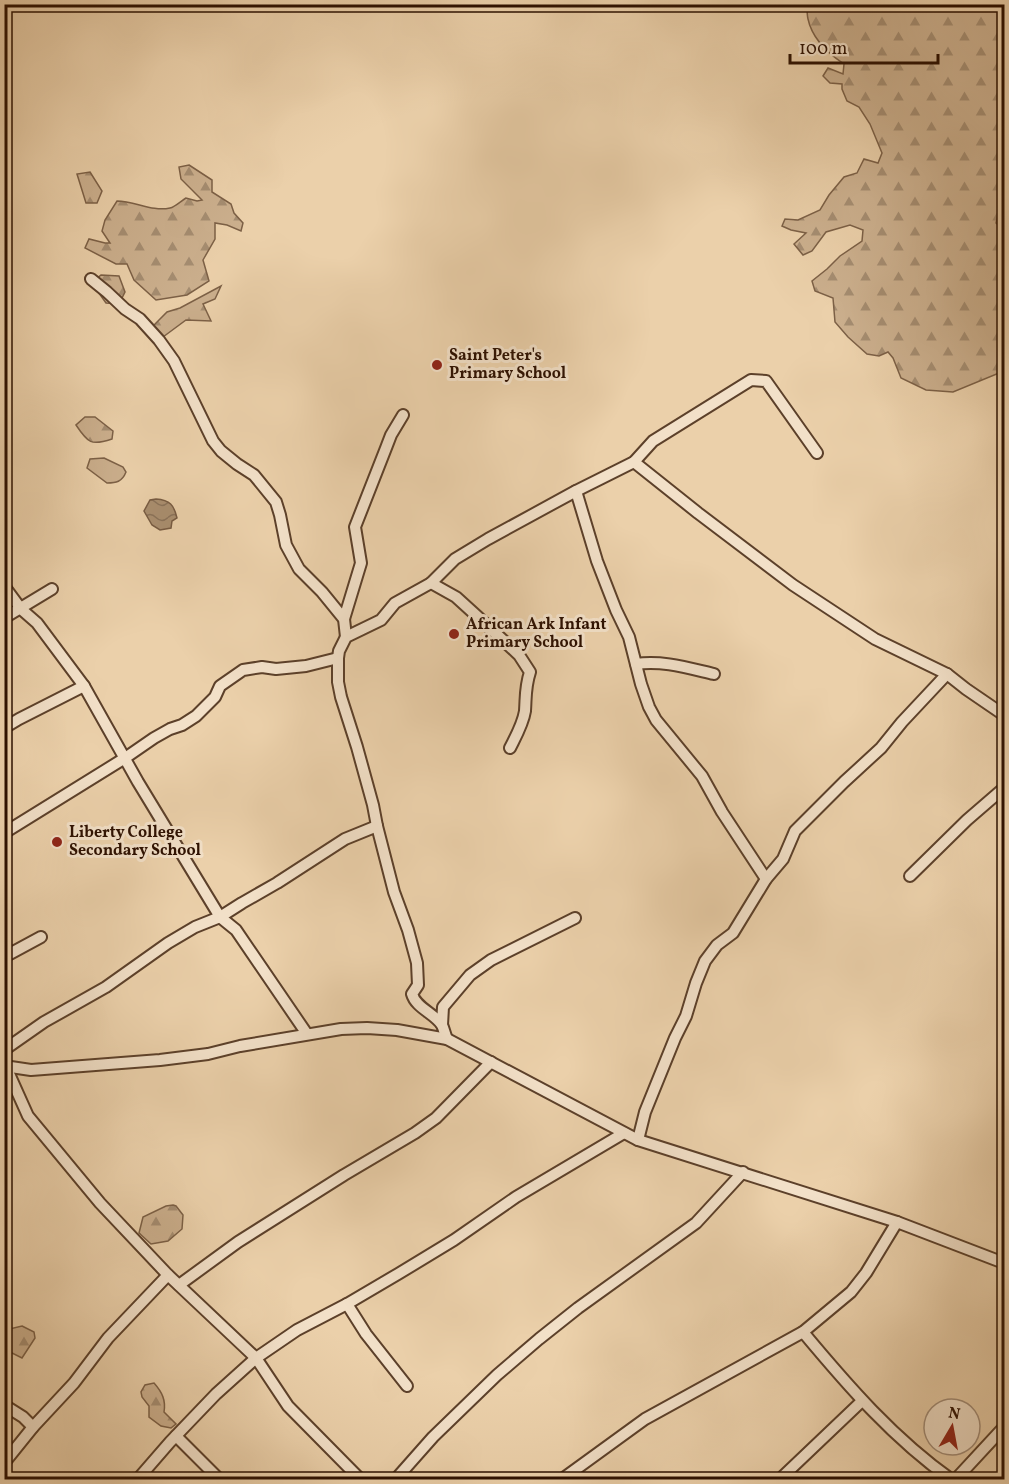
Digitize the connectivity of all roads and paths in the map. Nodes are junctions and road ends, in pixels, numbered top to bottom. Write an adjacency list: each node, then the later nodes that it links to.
1 (91, 279): 11 (street)
2 (403, 415): 11 (street)
3 (817, 453): 4 (street)
4 (634, 462): 5 (street); 16 (street)
5 (576, 491): 6 (street); 14 (street)
6 (431, 583): 12 (street); 20 (street)
7 (4, 586): 9 (street)
8 (52, 589): 9 (street)
9 (21, 609): 10 (street); 17 (street)
10 (4, 618)
11 (344, 619): 12 (street)
12 (346, 637): 13 (street)
13 (339, 658): 21 (street); 23 (street)
14 (636, 664): 15 (street); 26 (street)
15 (714, 674)
16 (947, 674): 18 (street); 26 (street)
17 (84, 686): 19 (street); 21 (street)
18 (1005, 715)
19 (4, 728)
20 (510, 748)
21 (125, 759): 24 (street); 27 (street)
22 (1005, 788): 25 (street)
23 (376, 826): 27 (street); 31 (street)
24 (4, 833)
25 (910, 876)
26 (766, 879): 38 (street)
27 (220, 917): 32 (street); 34 (street)
28 (575, 918): 31 (street)
29 (41, 937): 30 (street)
30 (4, 957)
31 (442, 1025): 33 (street)
32 (307, 1034): 33 (street); 36 (street)
33 (447, 1039): 35 (street)
34 (4, 1050)
35 (491, 1062): 37 (street); 43 (street)
36 (5, 1067): 42 (street)
37 (624, 1133): 38 (street); 44 (street)
38 (638, 1140): 39 (street)
39 (743, 1173): 40 (street); 57 (street)
40 (897, 1222): 41 (street); 45 (street)
41 (1005, 1263)
42 (168, 1275): 43 (street); 50 (street)
43 (179, 1285): 46 (street)
44 (346, 1304): 46 (street); 47 (street)
45 (803, 1332): 48 (street); 58 (street)
46 (256, 1358): 52 (street); 56 (street)
47 (407, 1386)
48 (862, 1401): 59 (street); 60 (street)
49 (4, 1405): 50 (street)
50 (33, 1427): 53 (street)
51 (1005, 1427): 60 (street)
52 (176, 1436): 54 (street); 55 (street)
53 (4, 1463)
54 (136, 1479)
55 (220, 1479)
56 (361, 1479)
57 (395, 1479)
58 (561, 1479)
59 (779, 1479)
60 (954, 1479)

